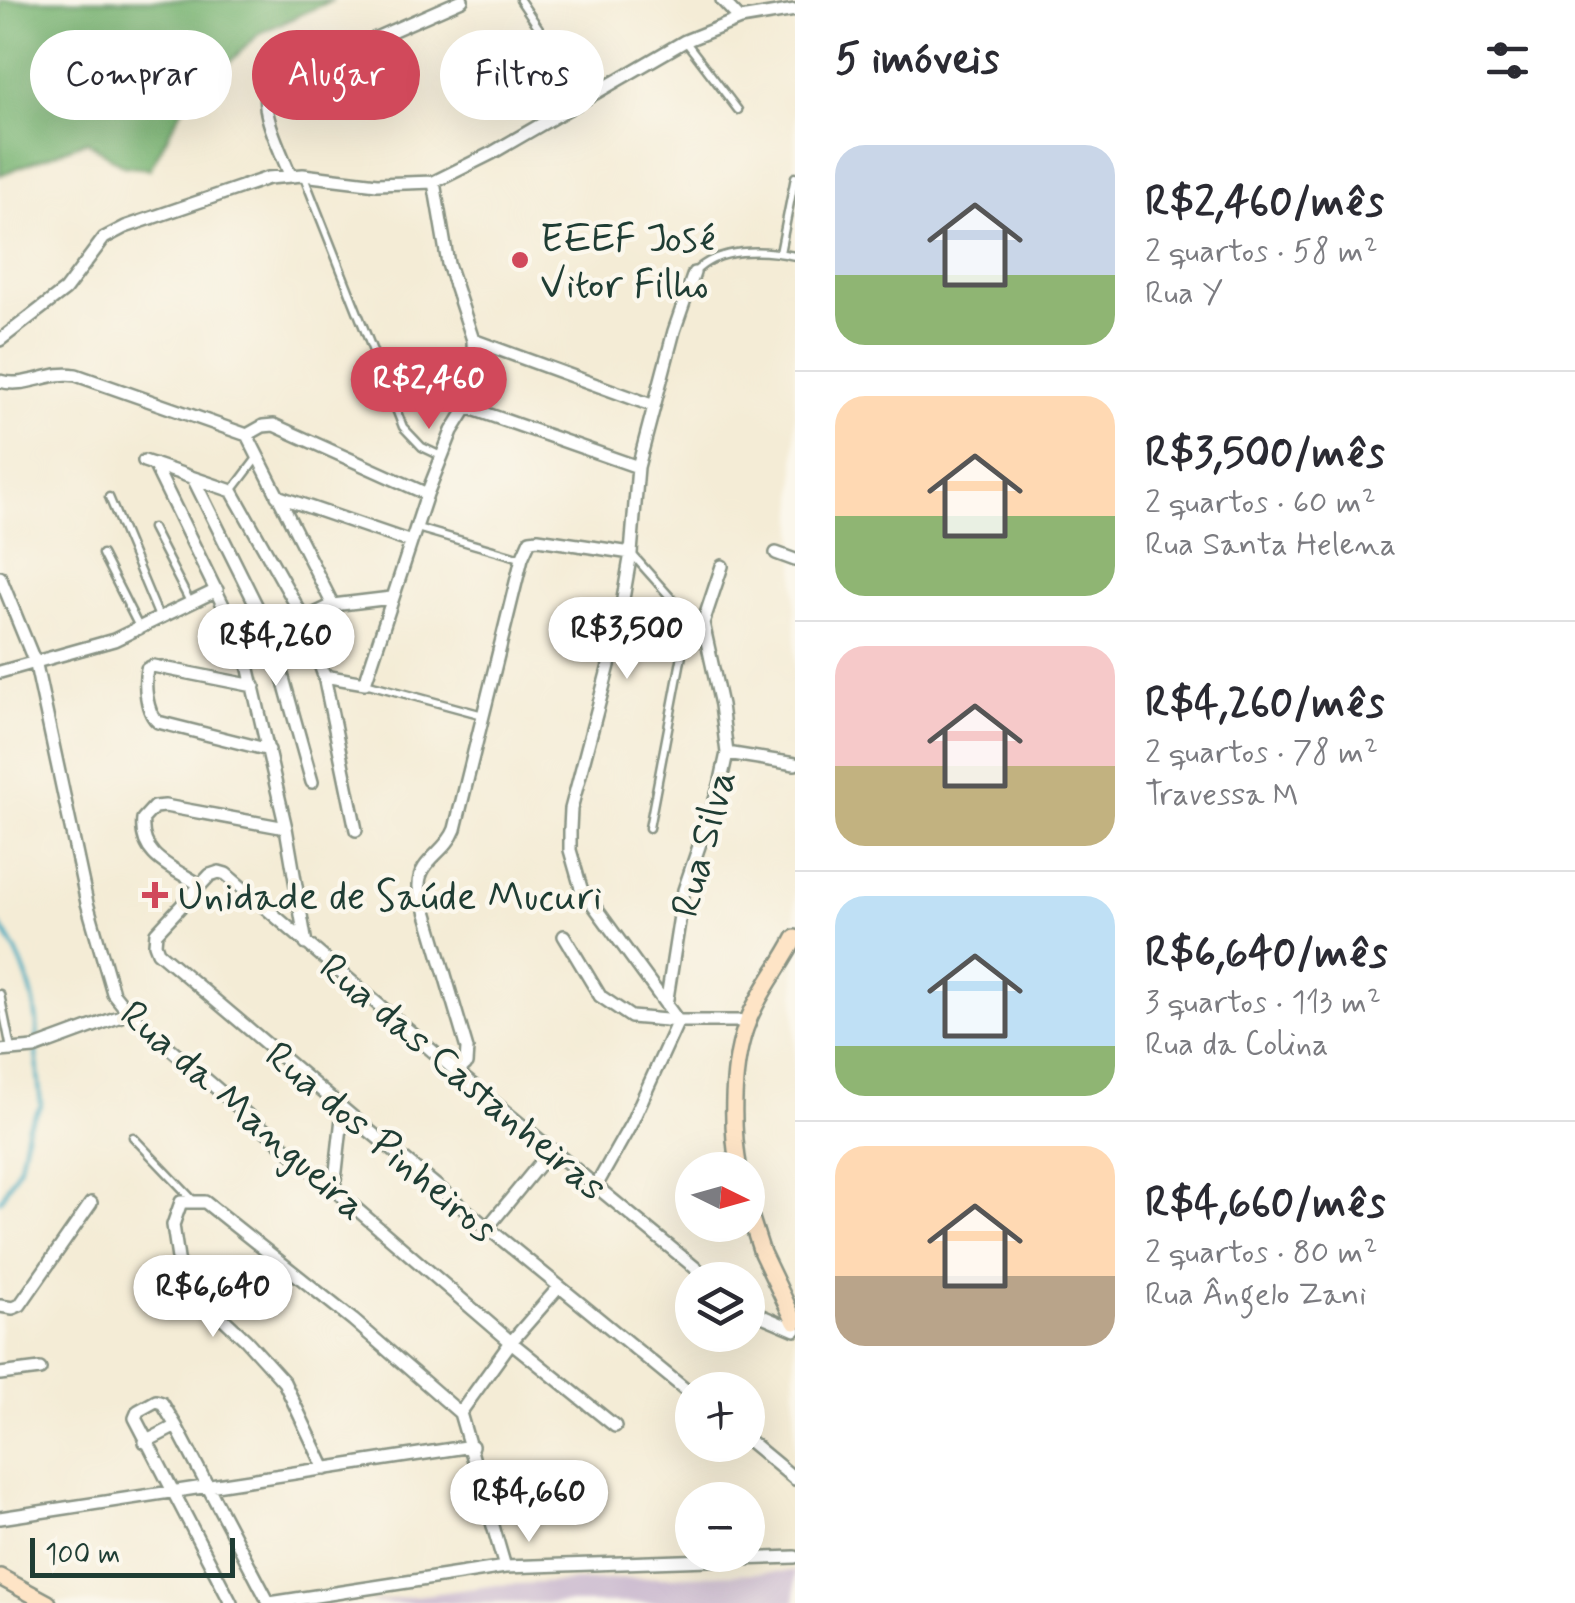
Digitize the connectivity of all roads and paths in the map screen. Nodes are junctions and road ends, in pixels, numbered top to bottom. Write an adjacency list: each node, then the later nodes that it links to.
1 (462, 0): 11 (street)
2 (520, 0): 6 (lane)
3 (722, 0): 5 (street)
4 (795, 10): 5 (street)
5 (740, 19): 7 (street)
6 (540, 30)
7 (685, 41): 8 (street); 9 (lane)
8 (604, 88)
9 (738, 110)
10 (548, 120): 13 (street)
11 (297, 175): 13 (street); 17 (street); 23 (lane)
12 (795, 177): 14 (lane)
13 (434, 182): 18 (street)
14 (780, 253): 15 (lane); 16 (lane)
15 (795, 256)
16 (694, 274): 20 (street)
17 (0, 340)
18 (473, 340): 20 (street); 21 (street)
19 (0, 381): 22 (street)
20 (654, 406): 25 (street)
21 (468, 407): 23 (street); 25 (street)
22 (247, 435): 24 (street); 28 (street)
23 (442, 456): 28 (street)
24 (258, 457): 27 (lane); 29 (street)
25 (638, 467): 35 (street)
26 (193, 478): 27 (street); 41 (street); 50 (street)
27 (232, 491): 47 (street)
28 (427, 494): 32 (street)
29 (277, 496): 33 (street); 44 (street)
30 (110, 497): 45 (lane)
31 (152, 528): 43 (lane)
32 (416, 528): 33 (street); 37 (lane)
33 (411, 542): 42 (street)
34 (776, 552): 38 (street)
35 (631, 553): 37 (street); 46 (lane); 71 (street)
36 (102, 554): 49 (lane)
37 (522, 558): 57 (street)
38 (795, 560)
39 (722, 566): 48 (street, Rua Silva)
40 (0, 577): 52 (street, Rua da Mangueira)
41 (216, 590): 43 (street); 51 (street)
42 (391, 598): 44 (street); 55 (street)
43 (190, 603): 45 (street)
44 (334, 604): 47 (street)
45 (160, 618): 49 (street)
46 (690, 618): 48 (lane); 63 (lane)
47 (304, 619): 50 (street); 54 (street)
48 (704, 623): 59 (street, Rua Silva)
49 (139, 627): 52 (street)
50 (271, 635): 51 (street); 61 (street)
51 (244, 648): 56 (street)
52 (36, 664): 53 (street); 72 (street, Rua da Mangueira)
53 (0, 672)
54 (324, 676): 55 (street); 64 (street)
55 (365, 683): 57 (lane)
56 (254, 686): 58 (street); 58 (street)
57 (484, 716): 76 (street)
58 (269, 750): 62 (street)
59 (727, 752): 60 (street); 71 (street, Rua Silva)
60 (795, 764)
61 (312, 782)
62 (286, 828): 66 (street); 69 (street)
63 (648, 828)
64 (356, 830)
65 (219, 872): 66 (street, Rua dos Pinheiros); 69 (street, Rua das Castanheiras)
66 (200, 886): 77 (street, Rua dos Pinheiros)
67 (564, 936): 73 (street)
68 (795, 938): 74 (street)
69 (306, 944): 76 (street, Rua das Castanheiras)
70 (0, 994): 75 (lane)
71 (666, 1005): 73 (street)
72 (129, 1013): 75 (street); 82 (street, Rua da Mangueira)
73 (678, 1021): 74 (street); 81 (street)
74 (748, 1021): 80 (street)
75 (6, 1051)
76 (457, 1072): 79 (street, Rua das Castanheiras)
77 (343, 1109): 82 (street); 85 (street, Rua dos Pinheiros)
78 (132, 1137): 83 (lane)
79 (551, 1150): 81 (street, Rua das Castanheiras); 85 (street)
80 (736, 1152)
81 (596, 1186): 87 (street, Rua das Castanheiras)
82 (334, 1188): 92 (street, Rua da Mangueira)
83 (195, 1202): 96 (street); 102 (street)
84 (91, 1203): 89 (street)
85 (487, 1228): 88 (street, Rua dos Pinheiros)
86 (760, 1242): 91 (street)
87 (688, 1262)
88 (559, 1286): 92 (street); 95 (street, Rua dos Pinheiros)
89 (0, 1306)
90 (765, 1316): 91 (street)
91 (795, 1326)
92 (511, 1342): 96 (street); 98 (street, Rua da Mangueira)
93 (40, 1369): 94 (street)
94 (0, 1374)
95 (675, 1381)
96 (460, 1413): 100 (street)
97 (176, 1426): 99 (street); 99 (street); 104 (street)
98 (614, 1426)
99 (146, 1442): 105 (street)
100 (472, 1446): 102 (street); 108 (street)
101 (765, 1454): 103 (street)
102 (325, 1469): 104 (street)
103 (795, 1479)
104 (208, 1488): 105 (street); 112 (street)
105 (174, 1493): 106 (street); 111 (street)
106 (0, 1518)
107 (795, 1557): 108 (street)
108 (505, 1567): 112 (street)
109 (0, 1577): 110 (street)
110 (48, 1603)
111 (231, 1603)
112 (270, 1603)

